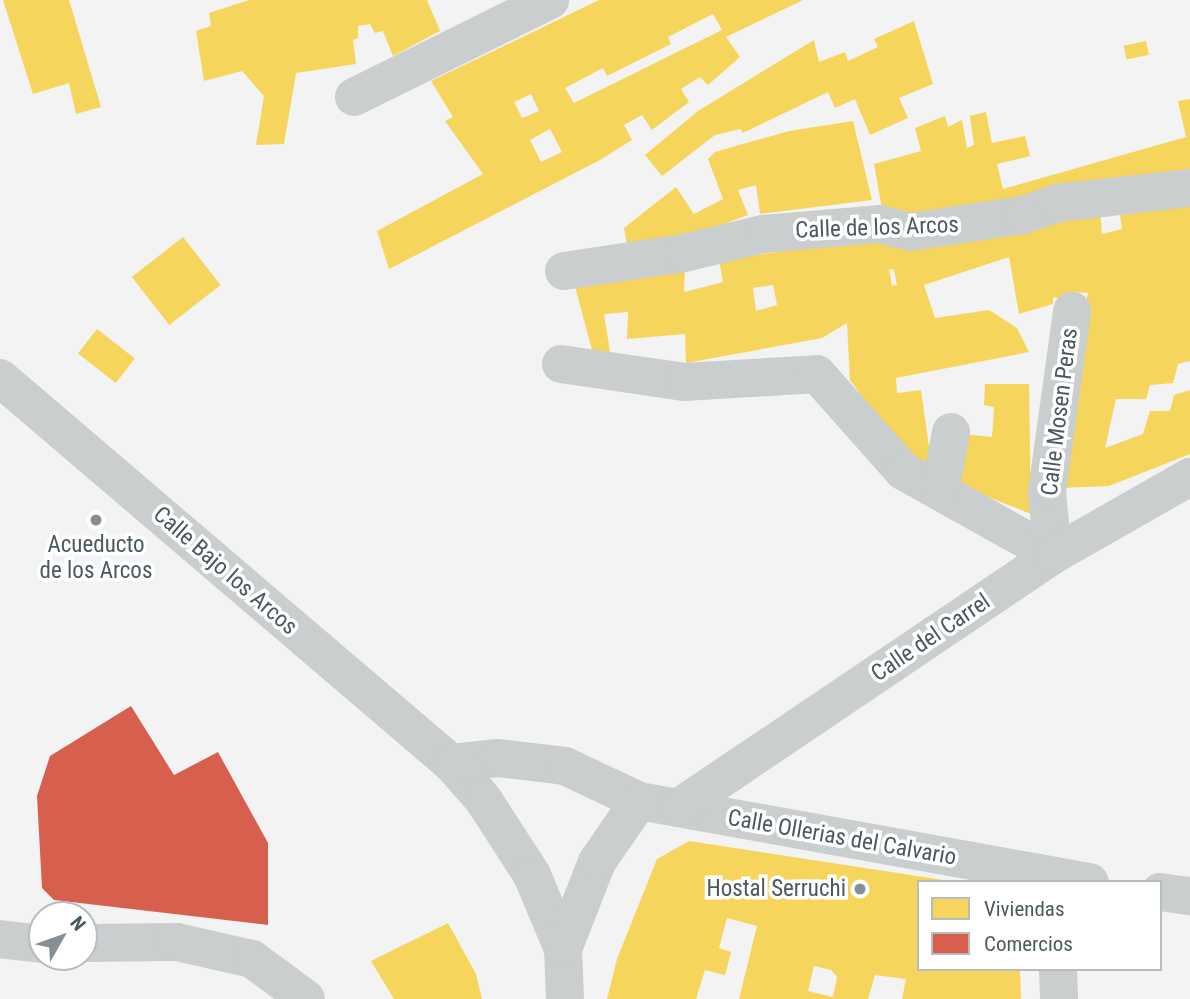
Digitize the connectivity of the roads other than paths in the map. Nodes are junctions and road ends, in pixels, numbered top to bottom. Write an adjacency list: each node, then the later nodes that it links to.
1 (550, 0): 2 (street)
2 (354, 97)
3 (1190, 188): 4 (street, Calle de los Arcos)
4 (564, 271)
5 (1072, 311): 11 (street, Calle Mosen Peras)
6 (576, 367): 10 (street)
7 (0, 378): 12 (street, Calle Bajo los Arcos)
8 (951, 432): 10 (street)
9 (1190, 477): 11 (street, Calle del Carrel)
10 (940, 491): 11 (street)
11 (1053, 555): 14 (street, Calle del Carrel)
12 (450, 763): 13 (street, Calle Ollerias del Calvario); 21 (street, Calle Bajo los Arcos)
13 (639, 800): 14 (street, Calle Ollerias del Calvario); 21 (street)
14 (678, 808): 15 (street, Calle Ollerias del Calvario)
15 (1066, 880)
16 (1162, 891): 17 (street)
17 (1190, 896)
18 (0, 939): 19 (street)
19 (28, 942)
20 (98, 943): 23 (street)
21 (563, 949): 24 (street)
22 (1058, 971): 25 (street)
23 (306, 999)
24 (565, 999)
25 (1059, 999)

